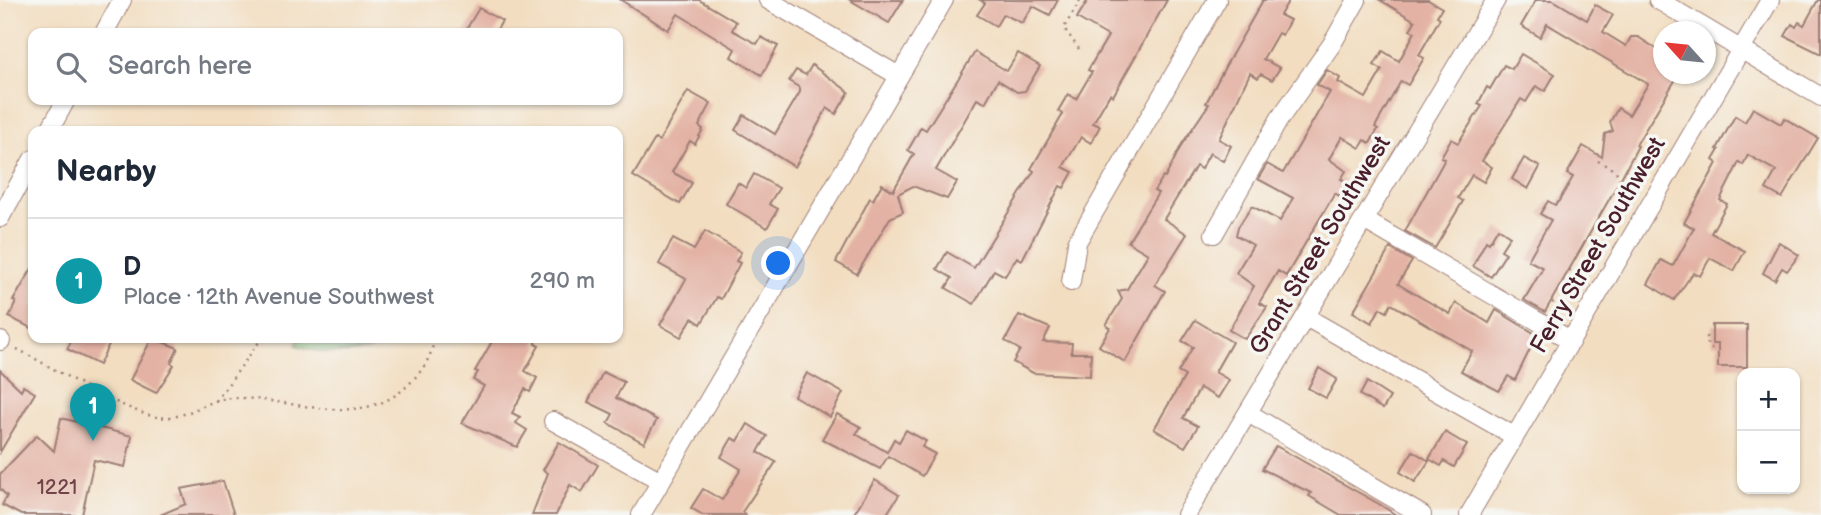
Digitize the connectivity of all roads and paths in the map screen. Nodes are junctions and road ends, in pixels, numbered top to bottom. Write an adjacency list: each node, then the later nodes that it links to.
1 (122, 0): 10 (street)
2 (768, 0): 13 (street)
3 (944, 0): 13 (street)
4 (1080, 0): 11 (path)
5 (1217, 0): 27 (street)
6 (1357, 0): 23 (street)
7 (1496, 0): 21 (street, Grant Street Southwest)
8 (1658, 0): 12 (street)
9 (1770, 0): 12 (street, Ferry Street Southwest)
10 (107, 28)
11 (1079, 49)
12 (1740, 50): 14 (street); 32 (street, Ferry Street Southwest)
13 (899, 76): 41 (street)
14 (1821, 97)
15 (63, 105): 16 (street)
16 (52, 126)
17 (1598, 161): 19 (path)
18 (28, 168): 20 (street)
19 (1619, 192)
20 (0, 218)
21 (1364, 220): 30 (street, Grant Street Southwest); 32 (street)
22 (1595, 227): 24 (path)
23 (1214, 234)
24 (1614, 237)
25 (1583, 261): 26 (path)
26 (1569, 270)
27 (1071, 282)
28 (1552, 302): 29 (path)
29 (1569, 312)
30 (1306, 317): 38 (street, Grant Street Southwest); 40 (street)
31 (1706, 335): 36 (path)
32 (1570, 340): 40 (street, Ferry Street Southwest)
33 (1, 341): 37 (path)
34 (258, 343): 37 (path)
35 (433, 343): 37 (path)
36 (1716, 352)
37 (216, 401)
38 (1248, 413): 43 (street, Grant Street Southwest); 44 (street)
39 (553, 421): 41 (street)
40 (1514, 436): 45 (street, Ferry Street Southwest)
41 (662, 481): 42 (street)
42 (641, 515)
43 (1186, 515)
44 (1422, 515)
45 (1469, 515)

